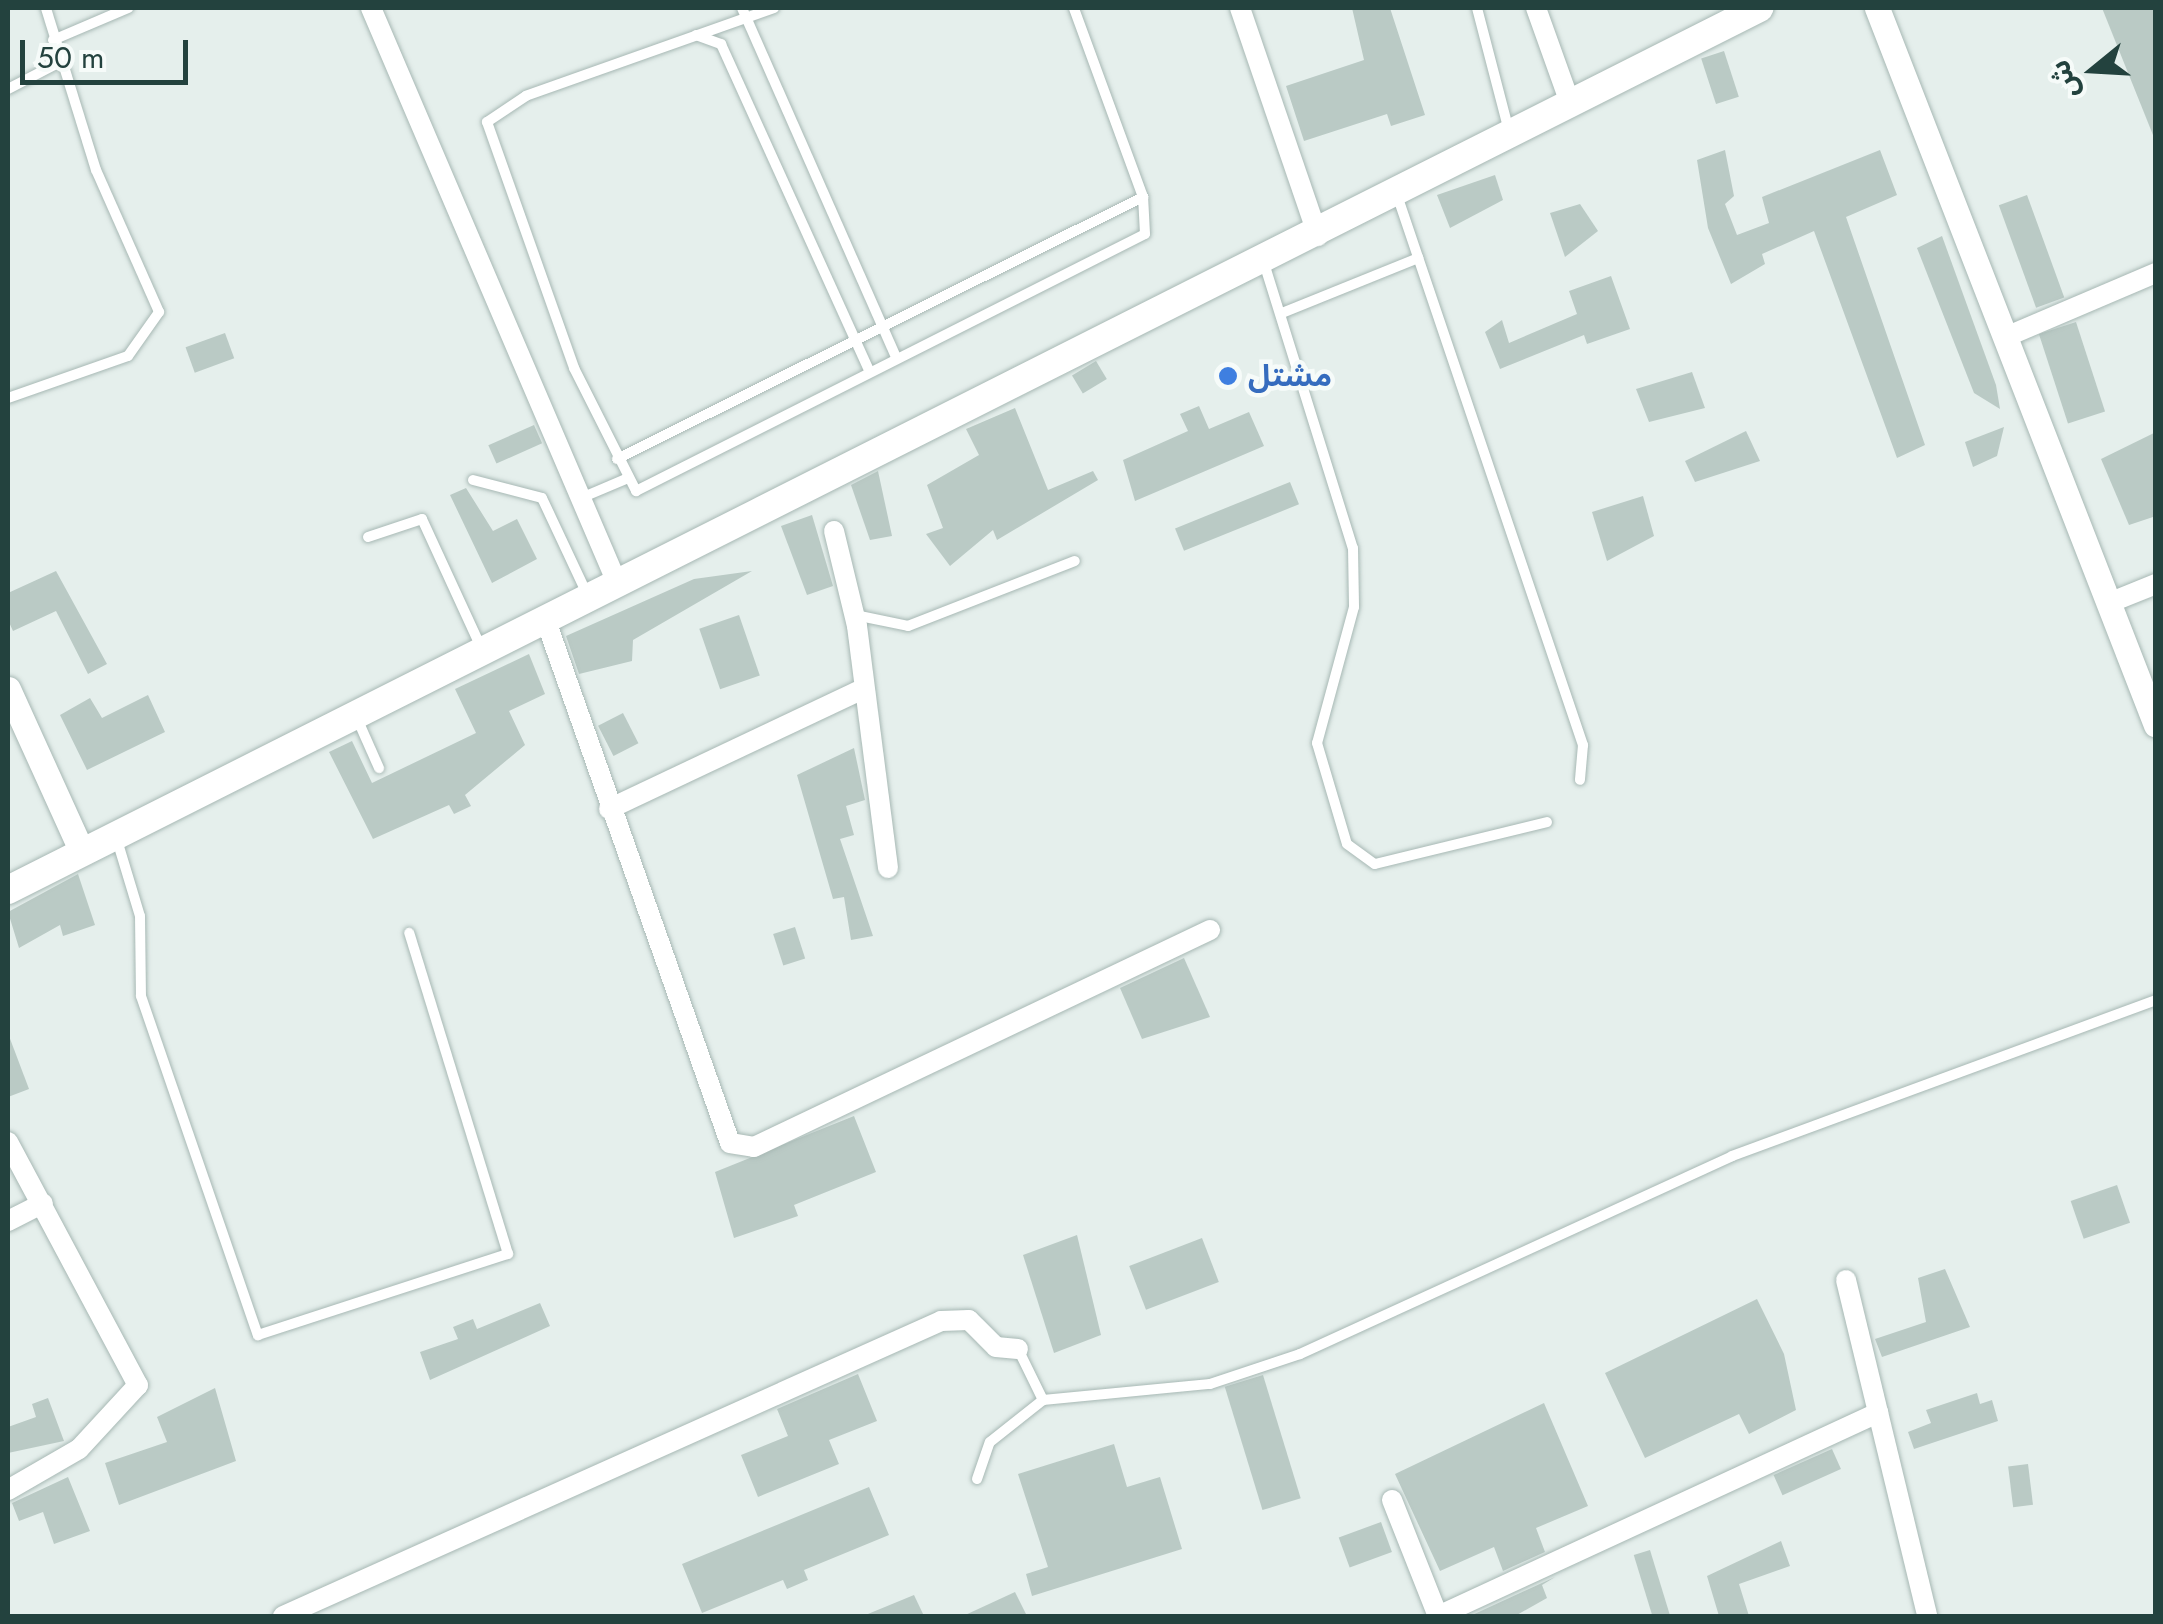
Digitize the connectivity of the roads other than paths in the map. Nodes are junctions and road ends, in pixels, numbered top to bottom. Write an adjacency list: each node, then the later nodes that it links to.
1 (46, 8): 13 (lane)
2 (128, 8): 13 (lane)
3 (371, 8): 34 (street)
4 (774, 8): 11 (lane)
5 (1074, 8): 19 (lane)
6 (1240, 8): 20 (street)
7 (1477, 8): 17 (lane)
8 (1536, 8): 16 (street)
9 (1759, 8): 16 (main road)
10 (1878, 8): 26 (street)
11 (744, 12): 12 (lane); 25 (lane)
12 (695, 34): 27 (lane); 31 (lane)
13 (54, 40): 14 (lane)
14 (60, 62): 15 (lane); 30 (lane)
15 (8, 89)
16 (1571, 106): 17 (main road)
17 (1511, 137): 18 (main road)
18 (1397, 195): 20 (main road); 21 (lane)
19 (1142, 197): 25 (lane); 28 (lane)
20 (1318, 236): 22 (main road)
21 (1418, 258): 24 (lane); 50 (lane)
22 (1264, 263): 24 (lane); 39 (main road)
23 (2156, 273): 26 (street)
24 (1282, 313): 52 (lane)
25 (882, 326): 27 (lane); 28 (lane)
26 (2008, 336): 41 (street)
27 (855, 340): 29 (lane); 31 (lane)
28 (895, 355): 29 (lane)
29 (868, 368): 32 (lane)
30 (8, 398)
31 (617, 459): 32 (lane)
32 (626, 479): 34 (lane)
33 (473, 480): 40 (lane)
34 (580, 499): 39 (street)
35 (834, 531): 42 (street)
36 (368, 537): 44 (lane)
37 (1075, 561): 42 (lane)
38 (2156, 584): 41 (street)
39 (618, 585): 40 (main road)
40 (590, 599): 43 (main road)
41 (2109, 602): 48 (street)
42 (854, 614): 46 (street)
43 (546, 621): 44 (main road); 51 (street)
44 (484, 652): 47 (main road)
45 (8, 689): 54 (street)
46 (864, 689): 51 (street); 55 (street)
47 (356, 715): 49 (lane); 53 (main road)
48 (2156, 725)
49 (379, 768)
50 (1580, 780)
51 (609, 810): 57 (street)
52 (1547, 822)
53 (116, 834): 54 (main road); 58 (lane)
54 (82, 852): 56 (main road)
55 (888, 868)
56 (8, 890)
57 (1210, 930)
58 (409, 933)
59 (2156, 1000): 65 (lane)
60 (8, 1142): 61 (street)
61 (43, 1203): 62 (street); 68 (street)
62 (8, 1221)
63 (1846, 1280): 66 (street)
64 (1018, 1348): 65 (lane); 71 (street)
65 (1043, 1400): 67 (lane)
66 (1878, 1414): 70 (street); 72 (street)
67 (977, 1479)
68 (8, 1490)
69 (1392, 1500): 72 (street)
70 (1922, 1615)
71 (282, 1616)
72 (1438, 1616)

